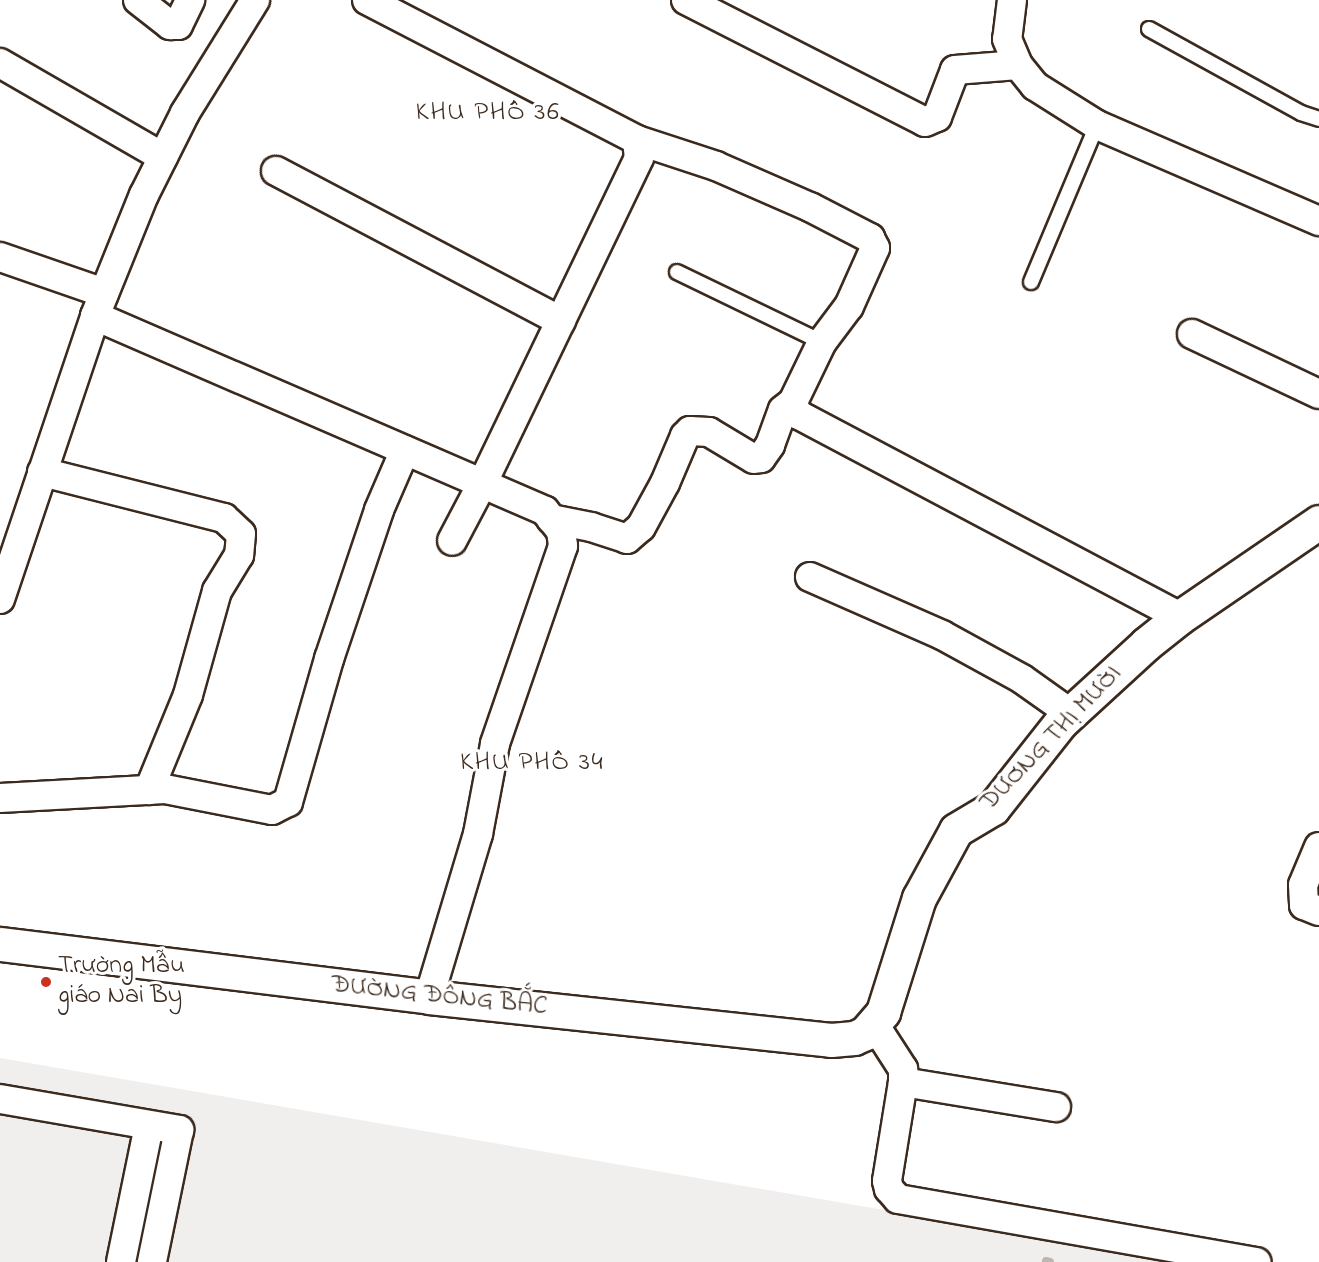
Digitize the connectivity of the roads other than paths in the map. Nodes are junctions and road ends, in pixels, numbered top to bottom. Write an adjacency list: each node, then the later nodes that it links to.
1 (138, 0): 2 (street)
2 (190, 0)
3 (255, 0): 13 (street)
4 (368, 0): 12 (street)
5 (686, 0): 9 (street)
6 (1012, 0): 9 (street)
7 (1149, 29): 10 (lane)
8 (0, 63): 13 (street)
9 (1018, 65): 11 (street)
10 (1319, 118)
11 (1096, 125): 15 (street); 18 (lane)
12 (637, 140): 20 (street); 22 (street)
13 (163, 158): 19 (street)
14 (276, 171): 20 (street)
15 (1319, 220)
16 (0, 257): 19 (street)
17 (677, 272): 22 (lane)
18 (1031, 282)
19 (99, 305): 25 (street); 26 (street)
20 (561, 321): 27 (street)
21 (1192, 334): 23 (street)
22 (822, 342): 24 (street)
23 (1319, 393)
24 (793, 402): 28 (street); 33 (street)
25 (405, 450): 27 (street); 35 (street)
26 (42, 472): 32 (street); 35 (street)
27 (482, 484): 28 (street); 30 (street)
28 (551, 519): 40 (street)
29 (1319, 522): 33 (street, DƯƠNG THỊ MƯỜI)
30 (452, 541)
31 (810, 577): 34 (street)
32 (0, 599)
33 (1180, 617): 34 (street, DƯƠNG THỊ MƯỜI)
34 (1070, 713): 41 (street, DƯƠNG THỊ MƯỜI)
35 (149, 790): 36 (street)
36 (0, 798)
37 (1319, 847): 38 (street)
38 (1319, 911)
39 (0, 944): 40 (street, ĐƯỜNG ĐÔNG BẮC)
40 (429, 997): 41 (street, ĐƯỜNG ĐÔNG BẮC)
41 (874, 1024): 42 (street)
42 (903, 1082): 44 (street); 48 (street)
43 (0, 1099): 45 (street)
44 (1056, 1107)
45 (149, 1126): 46 (street); 47 (street)
46 (121, 1262)
47 (152, 1262)
48 (1257, 1262)

